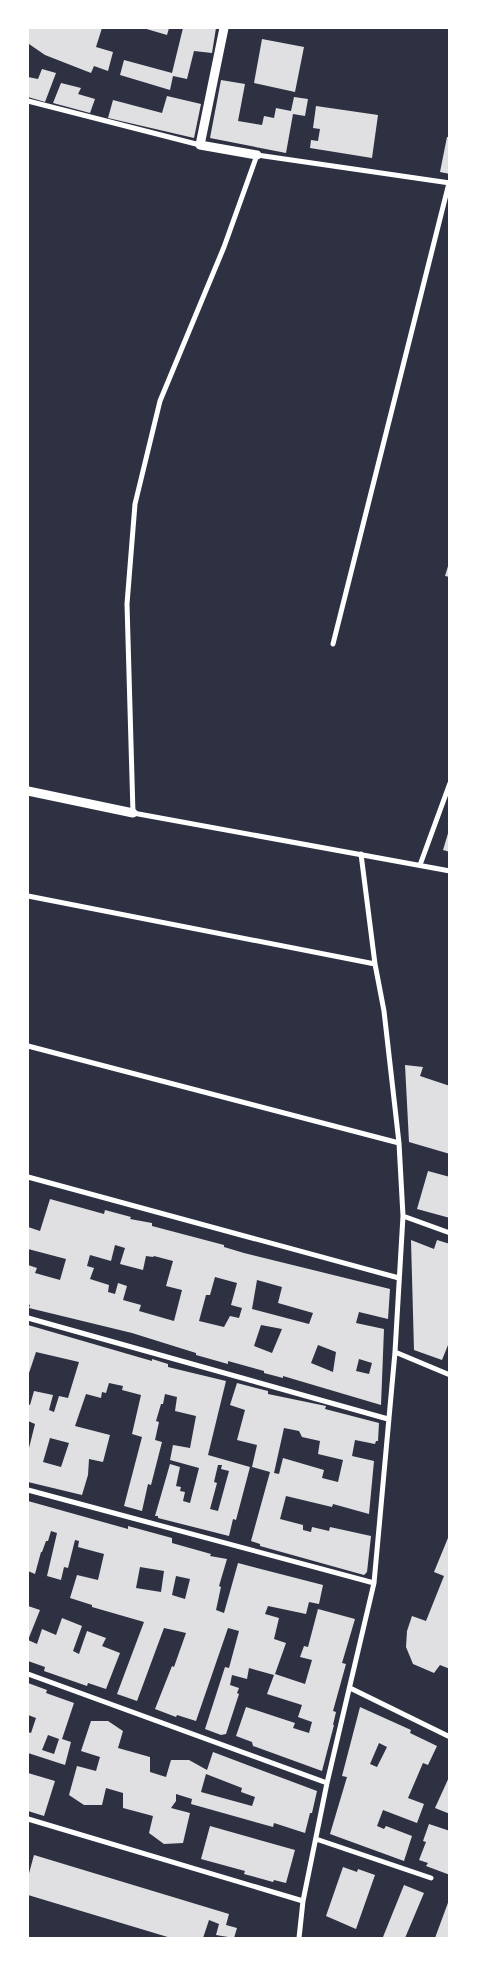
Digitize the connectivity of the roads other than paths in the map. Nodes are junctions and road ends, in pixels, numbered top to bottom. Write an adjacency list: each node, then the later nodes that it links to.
1 (224, 28): 3 (street)
2 (28, 101): 3 (street)
3 (200, 145): 4 (street)
4 (257, 155): 5 (street); 9 (street)
5 (449, 183): 6 (street)
6 (333, 644)
7 (450, 783): 11 (street)
8 (28, 791): 9 (street)
9 (133, 812): 10 (street)
10 (361, 854): 11 (street); 14 (street)
11 (420, 866): 12 (street)
12 (450, 871)
13 (28, 896): 14 (street)
14 (375, 964): 16 (street)
15 (28, 1046): 16 (street)
16 (399, 1144): 18 (street)
17 (28, 1177): 20 (street)
18 (403, 1216): 19 (street); 20 (street)
19 (450, 1233)
20 (399, 1278): 22 (street)
21 (28, 1318): 24 (street)
22 (395, 1352): 23 (street); 24 (street)
23 (450, 1375)
24 (388, 1419): 26 (street)
25 (28, 1490): 26 (street)
26 (374, 1583): 28 (street)
27 (28, 1674): 30 (street)
28 (350, 1688): 29 (street); 30 (street)
29 (450, 1737)
30 (326, 1783): 32 (street)
31 (28, 1819): 34 (street)
32 (316, 1839): 33 (street); 34 (street)
33 (431, 1878)
34 (303, 1901): 35 (street)
35 (298, 1938)

